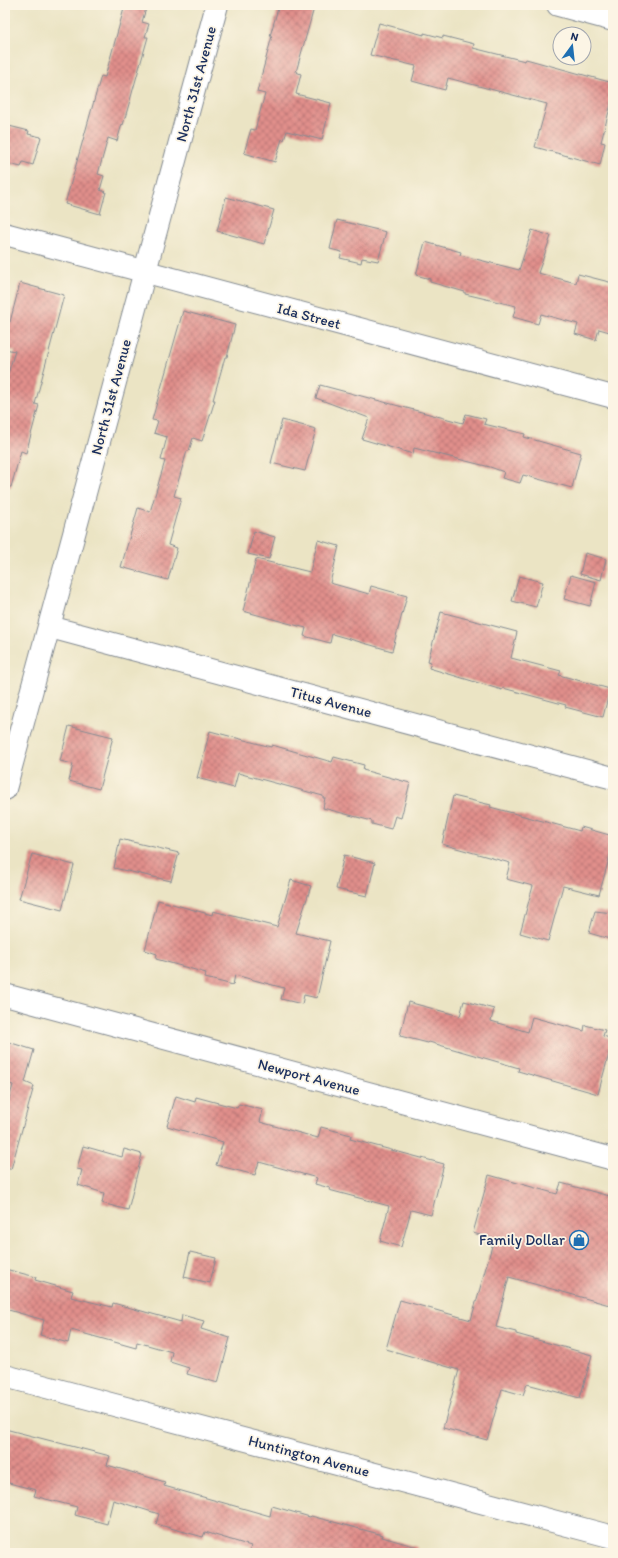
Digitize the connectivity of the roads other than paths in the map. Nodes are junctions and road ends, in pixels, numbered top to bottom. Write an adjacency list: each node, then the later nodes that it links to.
1 (217, 5): 5 (street, North 31st Avenue)
2 (558, 5): 3 (street)
3 (613, 20)
4 (5, 234): 5 (street, Ida Street)
5 (145, 272): 6 (street, Ida Street); 7 (street, North 31st Avenue)
6 (613, 397)
7 (50, 627): 8 (street, Titus Avenue); 9 (street, North 31st Avenue)
8 (613, 778)
9 (5, 789)
10 (5, 995): 11 (street, Newport Avenue)
11 (613, 1159)
12 (5, 1376): 13 (street, Huntington Avenue)
13 (613, 1537)

